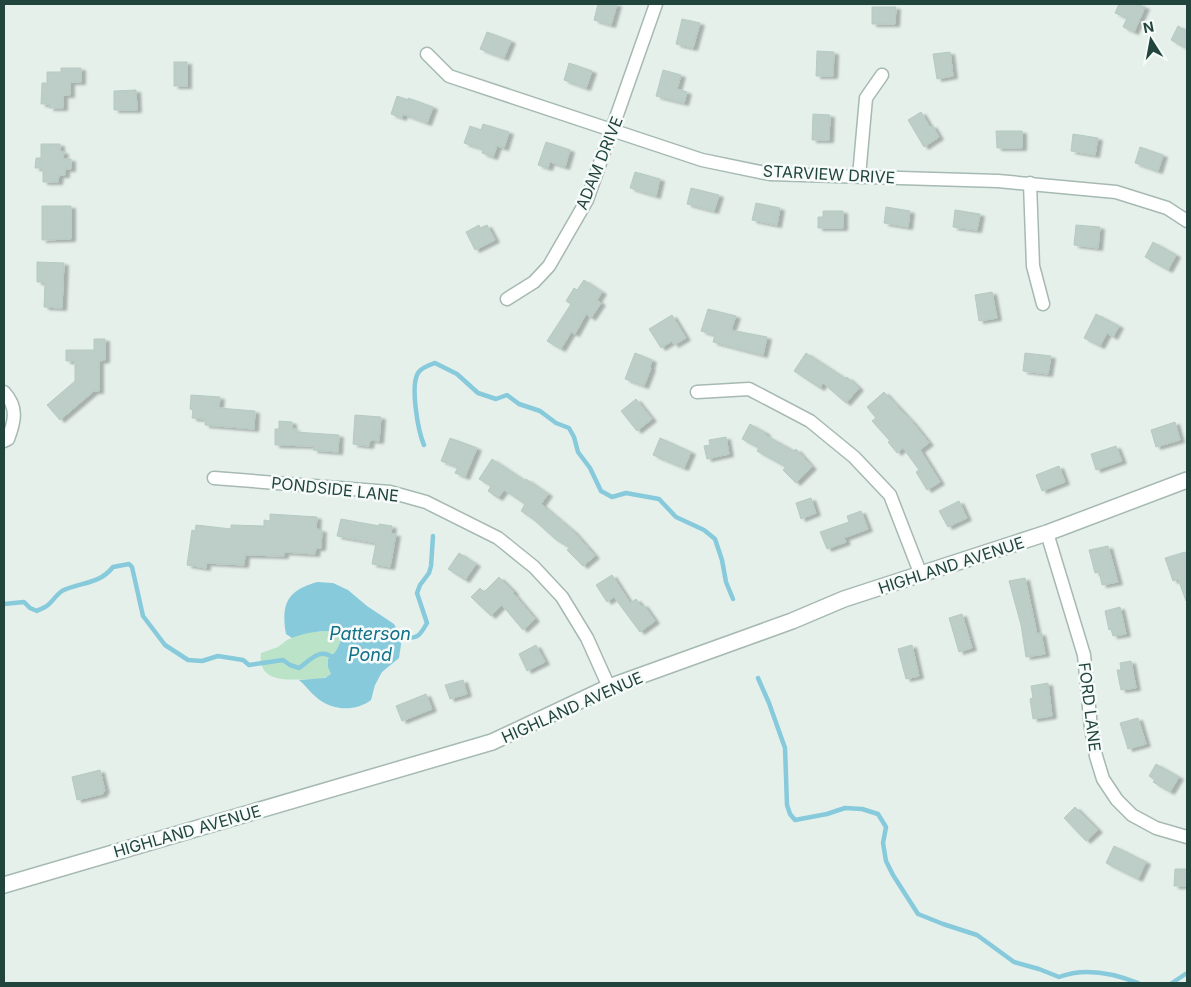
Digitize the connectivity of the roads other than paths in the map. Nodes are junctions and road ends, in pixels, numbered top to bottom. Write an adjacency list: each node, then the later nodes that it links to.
1 (656, 4): 4 (street, ADAM DRIVE)
2 (428, 54): 4 (street, STARVIEW DRIVE)
3 (882, 75): 5 (street)
4 (613, 131): 5 (street, STARVIEW DRIVE); 8 (street, ADAM DRIVE)
5 (860, 176): 6 (street, STARVIEW DRIVE)
6 (1030, 183): 7 (street, STARVIEW DRIVE); 9 (street)
7 (1187, 221)
8 (507, 299)
9 (1043, 304)
10 (4, 392): 12 (street)
11 (697, 392): 16 (street)
12 (4, 441)
13 (214, 478): 17 (street, PONDSIDE LANE)
14 (1187, 480): 15 (street, HIGHLAND AVENUE)
15 (1047, 533): 16 (street, HIGHLAND AVENUE); 18 (street, FORD LANE)
16 (921, 575): 17 (street, HIGHLAND AVENUE)
17 (609, 687): 19 (street, HIGHLAND AVENUE)
18 (1187, 836)
19 (4, 885)

